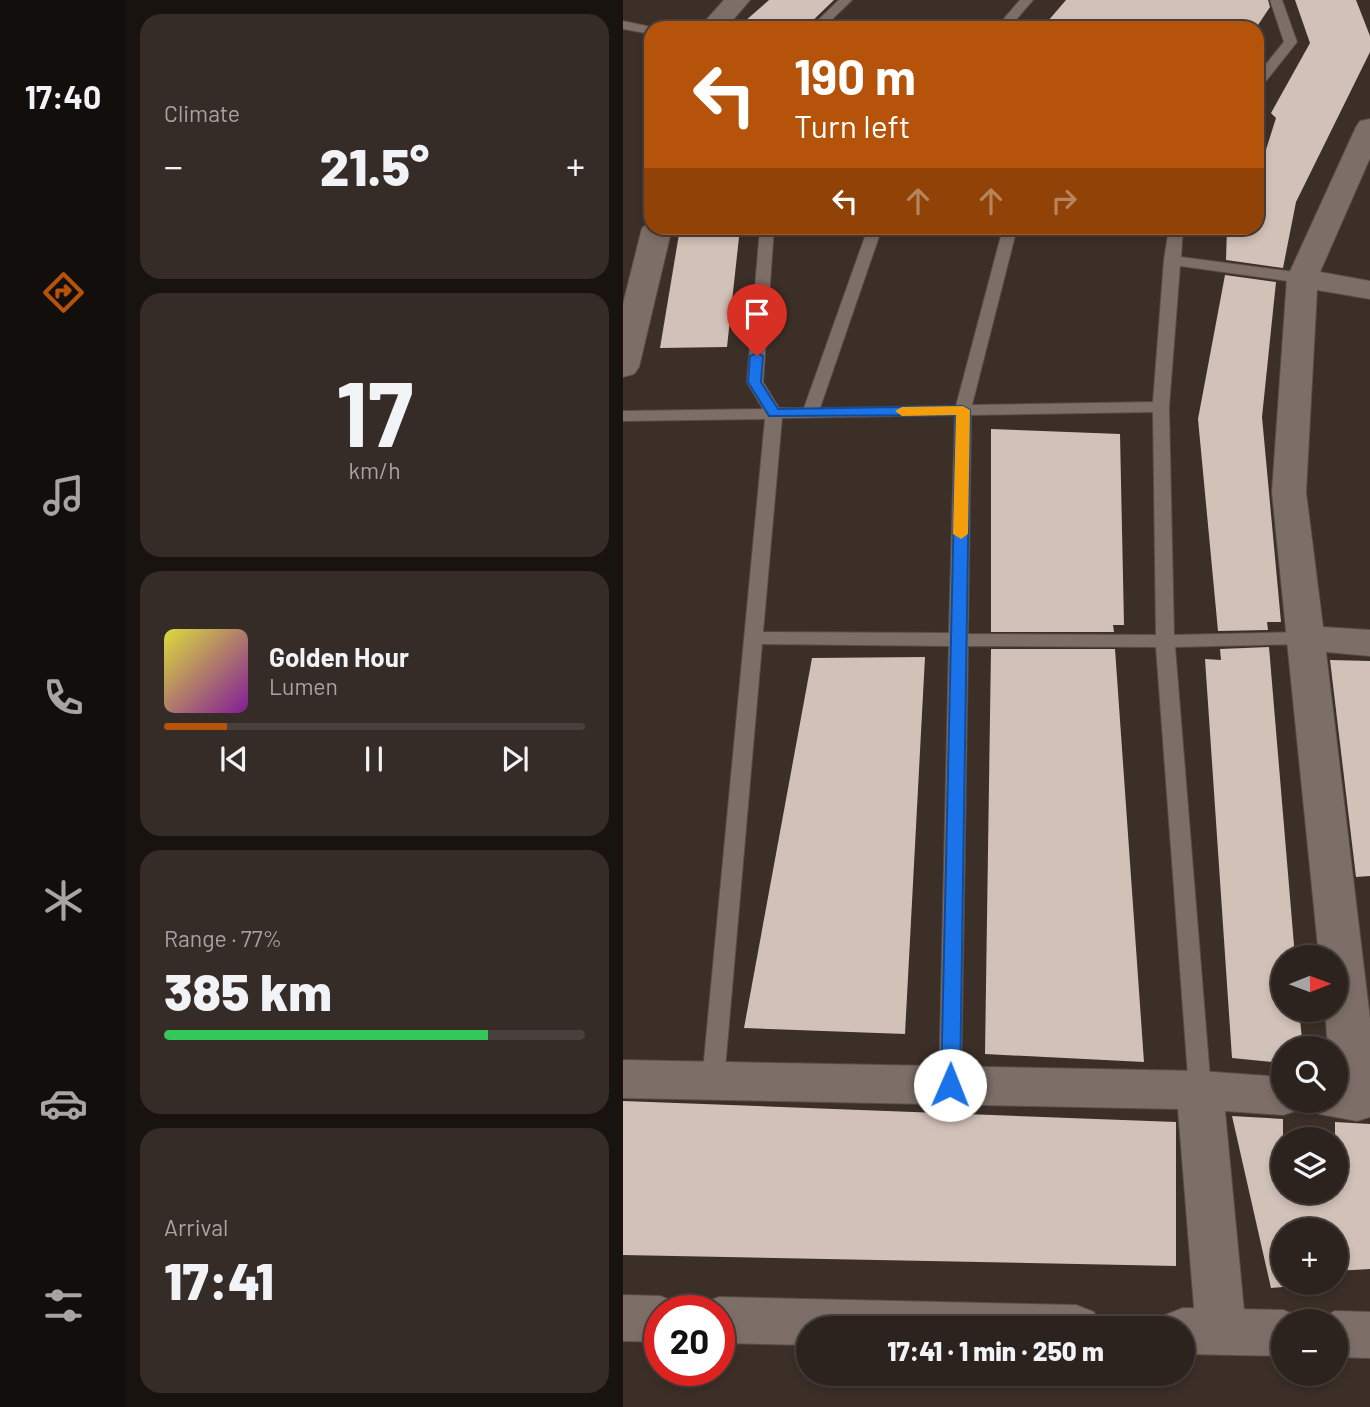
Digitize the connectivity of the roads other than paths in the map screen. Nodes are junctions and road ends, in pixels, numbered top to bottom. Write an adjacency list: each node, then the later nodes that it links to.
1 (738, 0): 6 (street)
2 (846, 0): 7 (lane)
3 (1004, 0): 5 (lane)
4 (1276, 0): 11 (lane)
5 (1025, 2): 8 (lane)
6 (718, 21)
7 (824, 21)
8 (1008, 21)
9 (623, 25): 10 (lane)
10 (644, 29)
11 (1264, 75)
12 (1370, 127): 19 (street)
13 (655, 235): 21 (street)
14 (766, 235): 24 (lane)
15 (873, 235): 25 (lane)
16 (1008, 235): 23 (lane)
17 (1175, 235): 18 (lane)
18 (1171, 260): 19 (lane); 22 (lane)
19 (1302, 278): 20 (street); 29 (street)
20 (1370, 290)
21 (623, 367)
22 (1161, 407): 23 (lane); 30 (lane)
23 (963, 410): 25 (lane); 28 (lane)
24 (774, 413): 25 (lane); 26 (lane); 27 (lane)
25 (810, 413)
26 (623, 416)
27 (754, 638): 28 (lane); 33 (lane)
28 (959, 638): 30 (lane); 34 (lane)
29 (1303, 638): 30 (lane); 31 (street); 37 (street)
30 (1165, 643): 35 (lane)
31 (1370, 643)
32 (623, 1079): 33 (street)
33 (713, 1081): 34 (street)
34 (950, 1085): 35 (street)
35 (1200, 1090): 36 (street); 42 (street)
36 (1271, 1095)
37 (1348, 1101)
38 (623, 1318): 39 (street)
39 (644, 1318)
40 (735, 1320): 41 (street)
41 (796, 1322)
42 (1202, 1331): 43 (street)
43 (1271, 1333)
44 (1348, 1334): 45 (street)
45 (1370, 1335)

